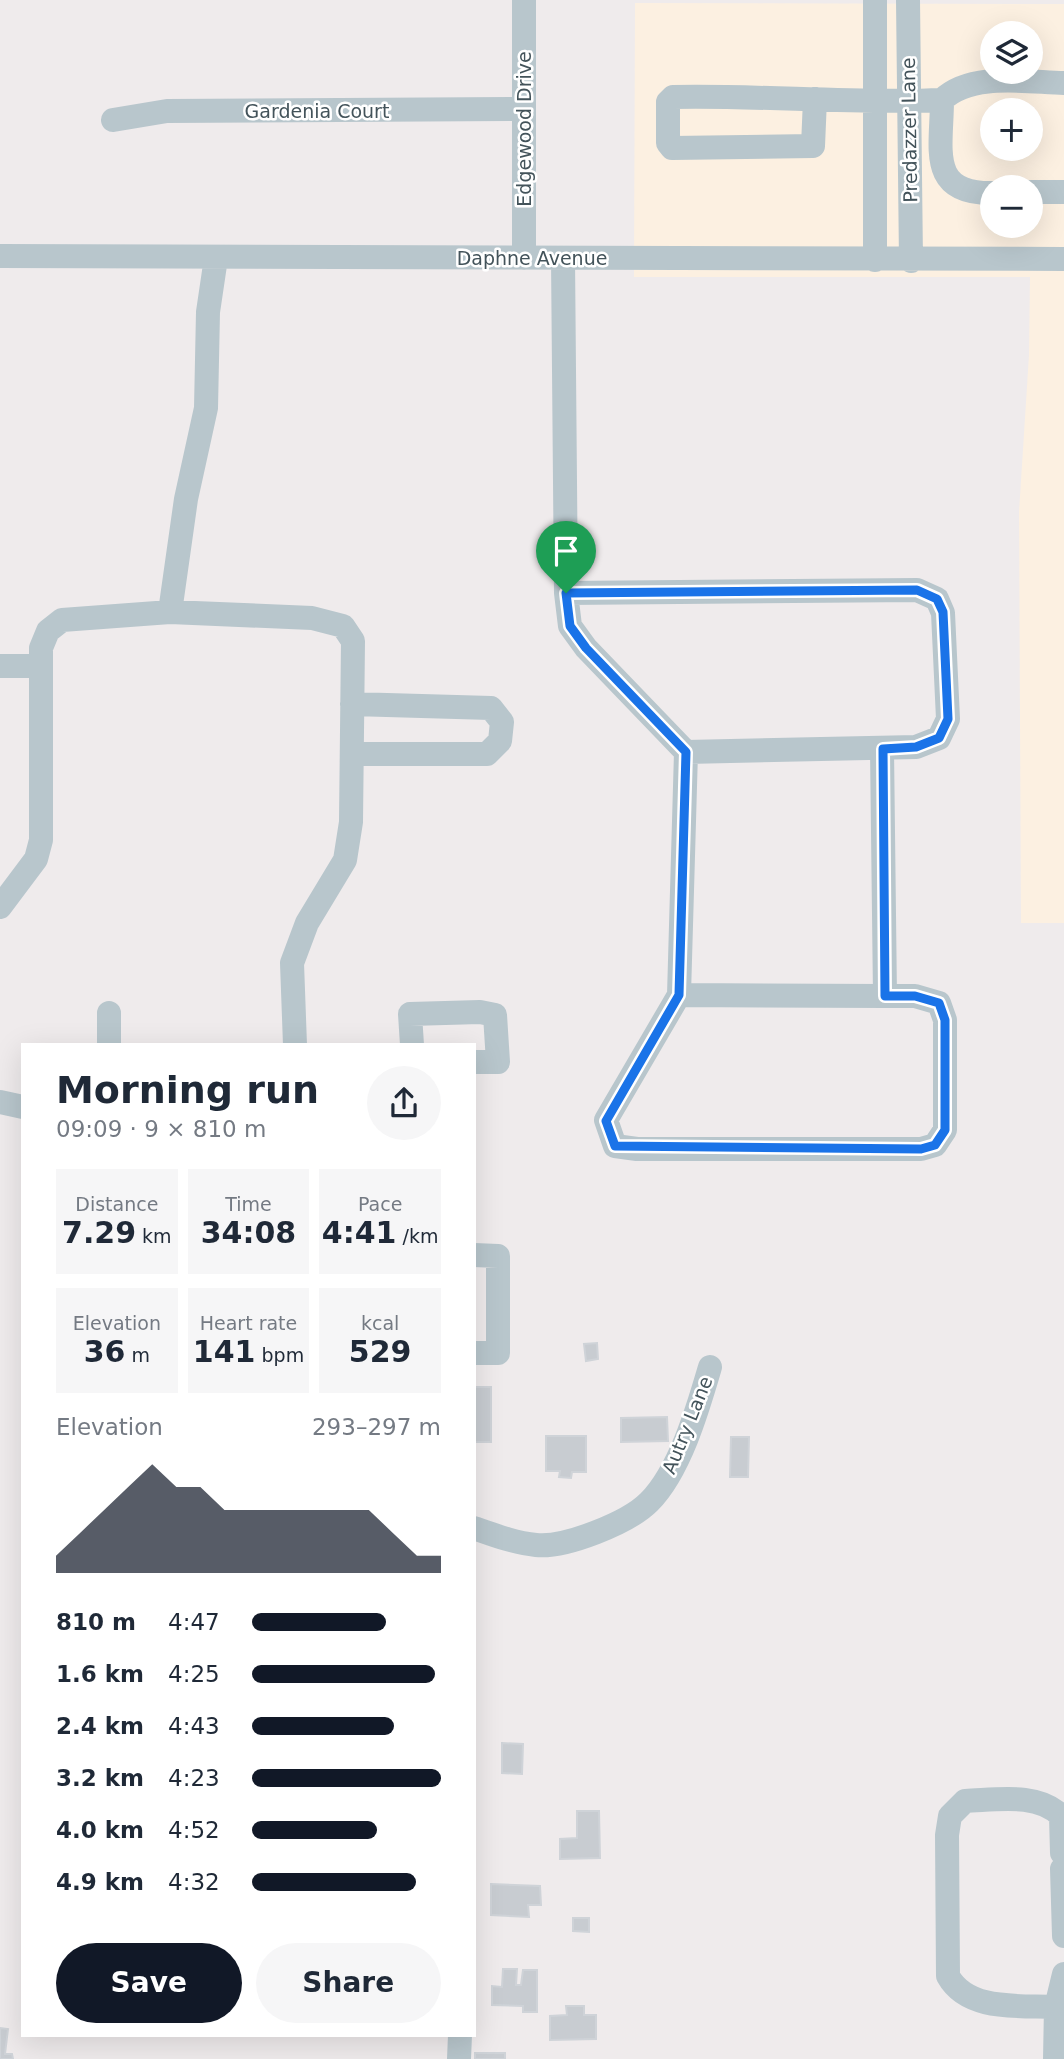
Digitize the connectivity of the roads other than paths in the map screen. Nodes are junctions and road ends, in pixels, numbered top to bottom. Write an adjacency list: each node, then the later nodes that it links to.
1 (524, 0): 9 (street, Edgewood Drive)
2 (875, 0): 7 (street, Predazzer Lane)
3 (908, 0): 8 (street, Predazzer Lane)
4 (1064, 83): 6 (street)
5 (815, 99): 5 (street); 7 (street)
6 (942, 100): 8 (street); 13 (street)
7 (874, 101): 8 (street); 19 (street, Predazzer Lane)
8 (907, 102): 20 (street, Predazzer Lane)
9 (523, 109): 10 (street, Gardenia Court); 16 (street, Edgewood Drive)
10 (113, 120)
11 (1043, 192): 12 (street)
12 (1064, 192)
13 (980, 193)
14 (0, 256): 15 (street, Daphne Avenue)
15 (216, 258): 16 (street, Daphne Avenue); 22 (street)
16 (524, 258): 17 (street, Daphne Avenue)
17 (563, 258): 19 (street, Daphne Avenue); 21 (street)
18 (1064, 259): 20 (street, Daphne Avenue)
19 (875, 260): 20 (street, Daphne Avenue)
20 (911, 261)
21 (566, 593): 26 (street); 27 (street)
22 (170, 612): 24 (street); 25 (street)
23 (0, 666): 24 (street)
24 (40, 666): 29 (street)
25 (352, 704): 28 (street); 28 (street)
26 (883, 749): 27 (street); 31 (street)
27 (686, 752): 30 (street)
28 (352, 754): 34 (street)
29 (0, 907)
30 (679, 995): 31 (street); 31 (street)
31 (885, 996)
32 (109, 1013): 33 (street)
33 (110, 1043)
34 (295, 1043)
35 (412, 1043): 36 (street)
36 (476, 1062)
37 (0, 1102): 38 (street)
38 (21, 1107)
39 (476, 1255): 40 (street)
40 (476, 1353)
41 (710, 1367): 42 (street, Autry Lane)
42 (476, 1529)
43 (1064, 1936): 45 (street)
44 (1064, 1974): 45 (street)
45 (1056, 2007): 48 (street)
46 (460, 2037): 47 (street)
47 (459, 2059)
48 (1055, 2059)

